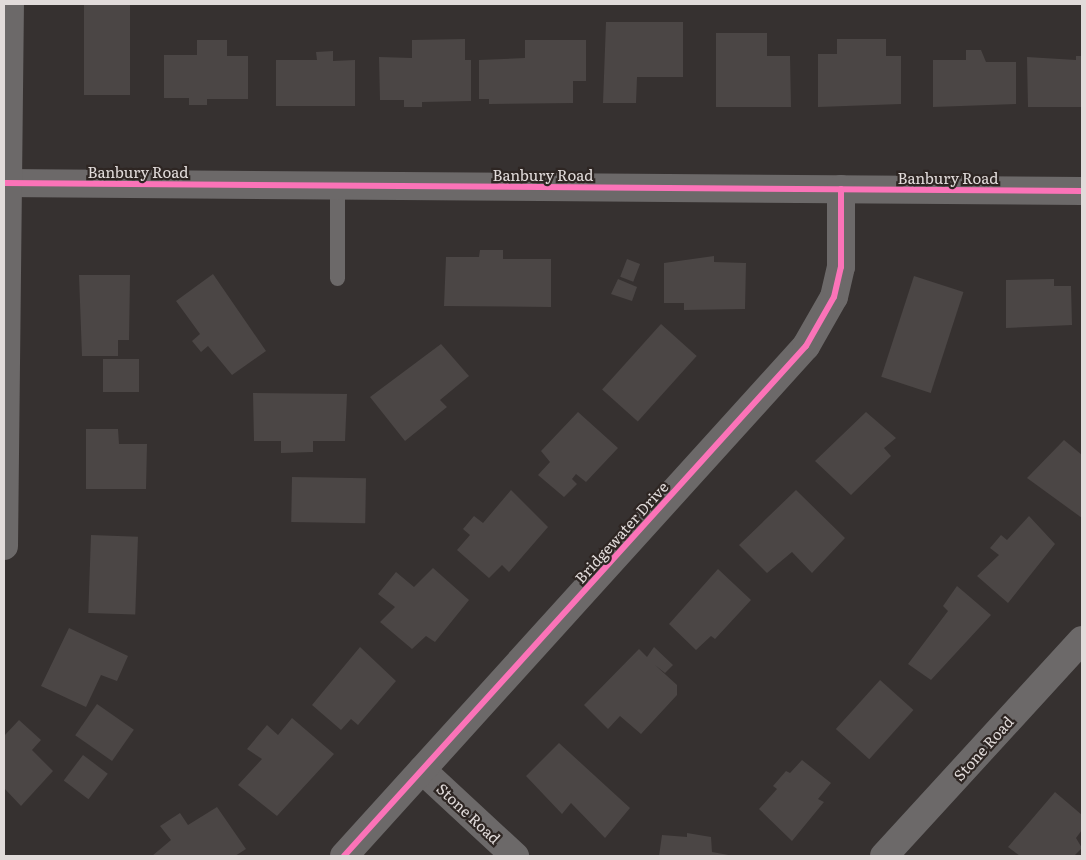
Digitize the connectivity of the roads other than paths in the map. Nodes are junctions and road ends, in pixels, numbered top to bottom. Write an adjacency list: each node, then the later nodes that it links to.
1 (10, 4): 2 (street)
2 (6, 183): 3 (street, Banbury Road); 7 (street)
3 (337, 186): 4 (street, Banbury Road); 6 (lane)
4 (841, 189): 5 (street, Banbury Road); 9 (street, Bridgewater Drive)
5 (1082, 191)
6 (337, 278)
7 (4, 546)
8 (1082, 640): 12 (street, Stone Road)
9 (422, 770): 10 (street, Bridgewater Drive); 11 (street, Stone Road)
10 (344, 856)
11 (516, 856)
12 (884, 856)

